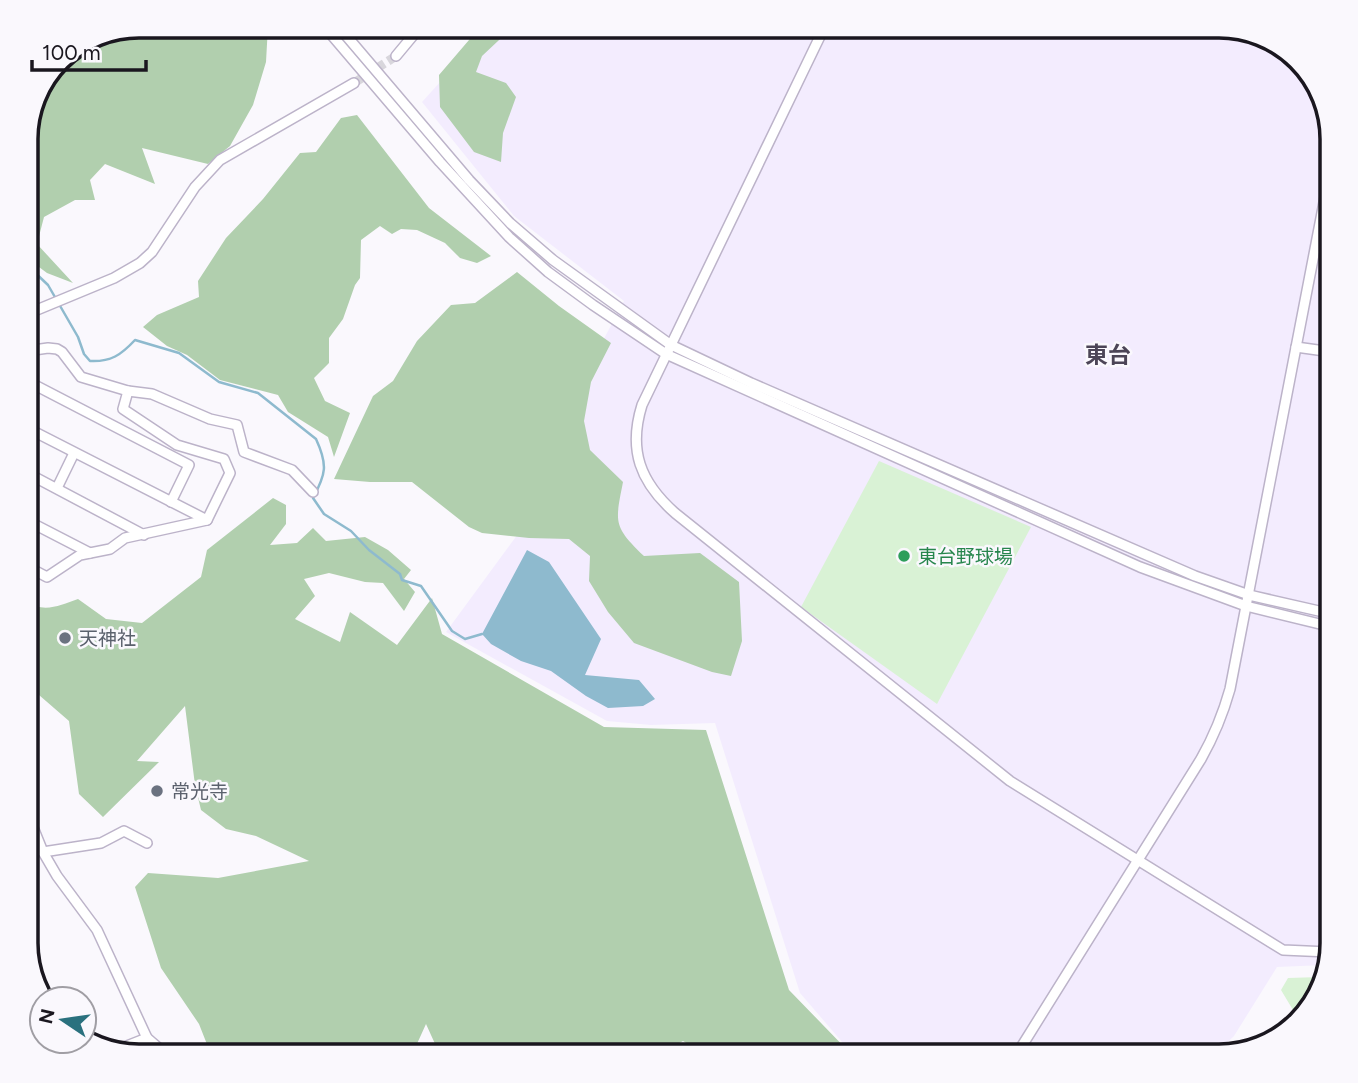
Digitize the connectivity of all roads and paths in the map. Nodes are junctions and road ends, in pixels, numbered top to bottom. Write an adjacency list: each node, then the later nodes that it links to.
1 (334, 38): 11 (street)
2 (348, 38): 11 (street)
3 (411, 38): 5 (street)
4 (819, 38): 11 (street)
5 (396, 56)
6 (354, 83): 8 (street)
7 (1320, 223): 9 (street)
8 (39, 309)
9 (1296, 346): 12 (street); 26 (street)
10 (39, 349): 14 (street)
11 (668, 349): 26 (street); 27 (street); 33 (street)
12 (1320, 350)
13 (39, 389): 20 (street)
14 (128, 391): 19 (street); 21 (street)
15 (39, 435): 16 (street)
16 (74, 453): 18 (street); 20 (street)
17 (39, 479): 18 (street)
18 (57, 488): 23 (street)
19 (313, 492)
20 (171, 502): 21 (street)
21 (208, 520): 23 (street)
22 (39, 527): 24 (street)
23 (144, 535): 24 (street)
24 (90, 554): 25 (street)
25 (39, 573)
26 (1249, 595): 27 (street); 28 (street)
27 (1247, 606): 29 (street); 33 (street)
28 (1320, 611)
29 (1320, 624)
30 (39, 842): 32 (street)
31 (147, 843): 32 (street)
32 (43, 852): 35 (street)
33 (1137, 860): 34 (street); 38 (street)
34 (1319, 952)
35 (147, 1038): 36 (street); 37 (street)
36 (132, 1044)
37 (154, 1044)
38 (1023, 1044)

